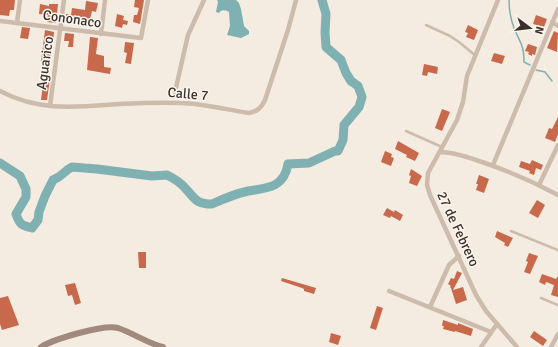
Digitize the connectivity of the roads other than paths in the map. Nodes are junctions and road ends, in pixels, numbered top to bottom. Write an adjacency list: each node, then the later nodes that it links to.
1 (20, 0): 11 (street)
2 (64, 0): 14 (street, Aguarico)
3 (105, 0): 15 (street)
4 (148, 0): 15 (street, Cononaco)
5 (204, 0): 18 (street)
6 (296, 0): 19 (street, Calle 7)
7 (498, 0): 16 (street, 27 de Febrero)
8 (558, 9): 10 (street)
9 (0, 21): 11 (street, Cononaco)
10 (552, 22): 13 (street); 24 (street)
11 (17, 23): 14 (street, Cononaco)
12 (426, 25): 16 (lane)
13 (558, 26)
14 (61, 28): 15 (street, Cononaco); 19 (street, Aguarico)
15 (101, 34)
16 (476, 56): 22 (street, 27 de Febrero)
17 (0, 90): 19 (street, Calle 7)
18 (175, 92)
19 (50, 106)
20 (406, 131): 22 (lane)
21 (558, 145): 25 (street)
22 (443, 147): 23 (street, 27 de Febrero)
23 (440, 152): 24 (street); 29 (street, 27 de Febrero)
24 (493, 165): 25 (street)
25 (539, 185): 26 (street)
26 (558, 195)
27 (511, 232): 28 (lane)
28 (558, 250)
29 (459, 256): 33 (street); 34 (street, 27 de Febrero)
30 (389, 291): 33 (street)
31 (541, 298): 32 (lane)
32 (558, 305)
33 (430, 307): 35 (street)
34 (497, 324): 35 (street); 40 (street, 27 de Febrero)
35 (492, 332): 39 (street)
36 (558, 334): 41 (street)
37 (41, 347): 38 (street)
38 (163, 347)
39 (482, 347)
40 (517, 347)
41 (552, 347)

